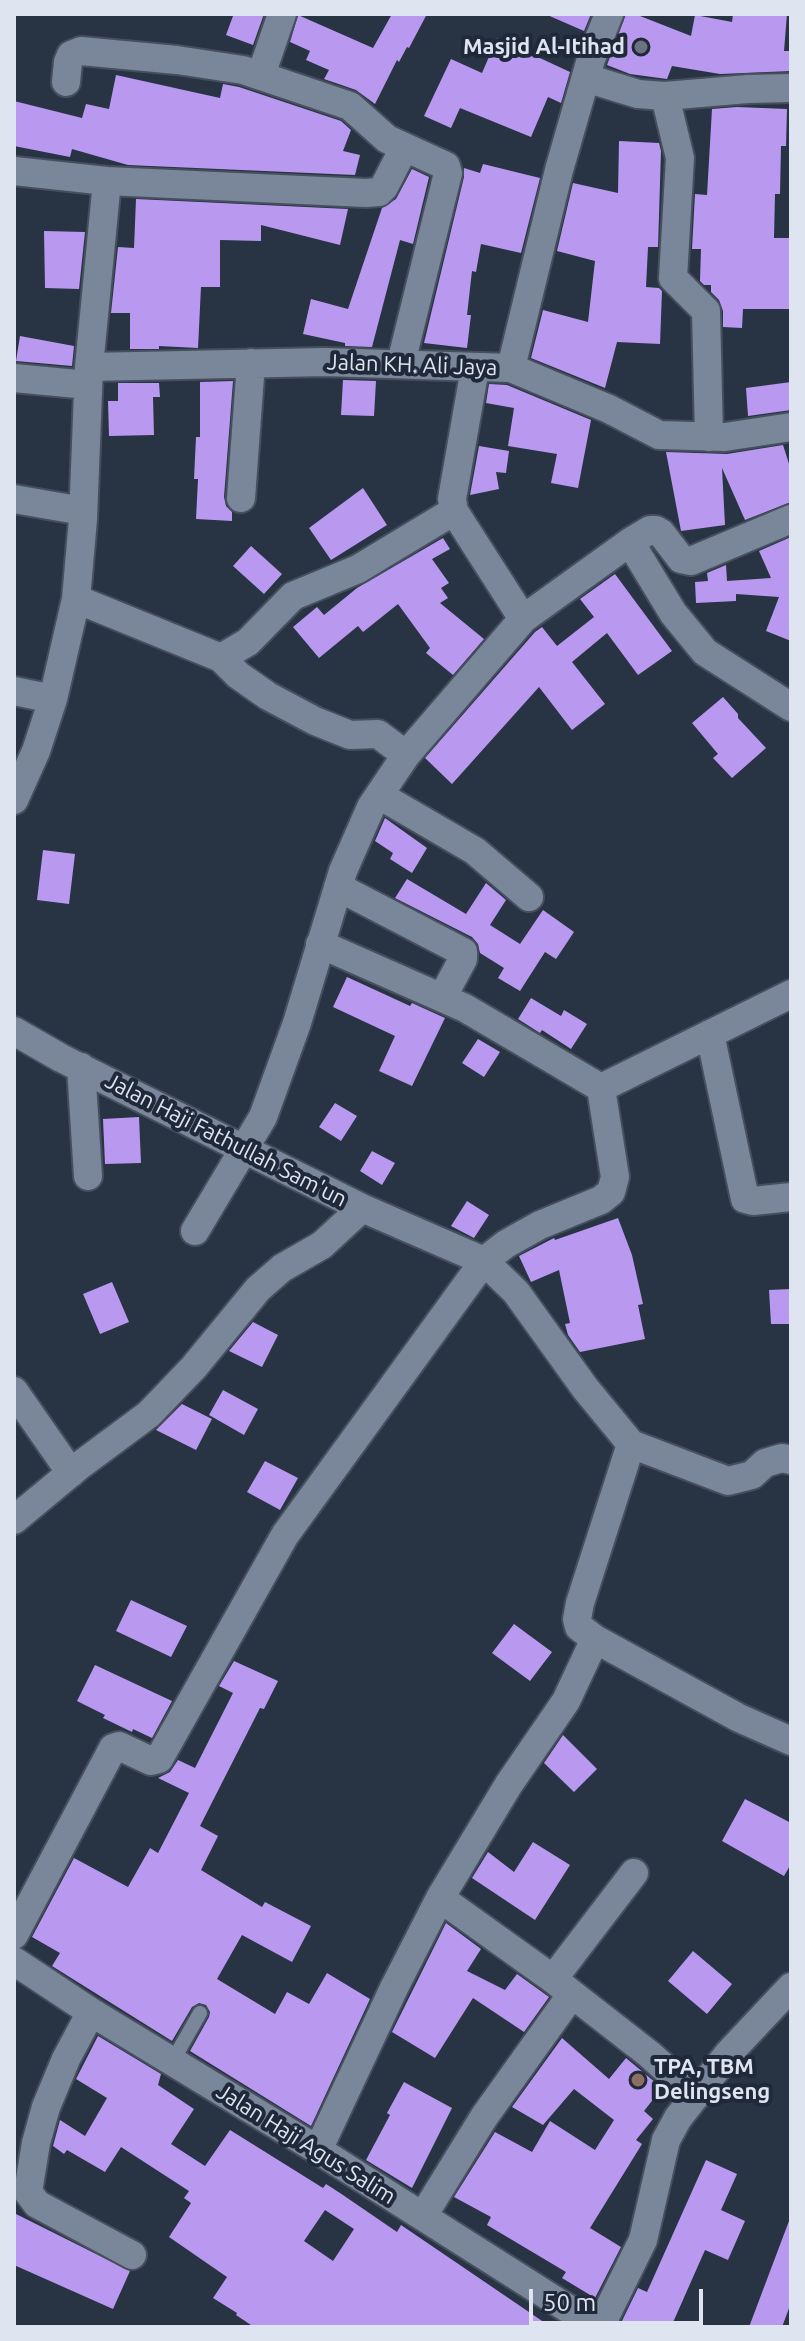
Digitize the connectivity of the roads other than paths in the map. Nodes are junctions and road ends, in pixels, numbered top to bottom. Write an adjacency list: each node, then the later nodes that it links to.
1 (282, 14): 3 (street)
2 (609, 14): 4 (street, Jalan KH. Ali Jaya)
3 (261, 75): 5 (street); 8 (street)
4 (586, 78): 7 (street); 14 (street, Jalan KH. Ali Jaya)
5 (66, 82)
6 (791, 88): 7 (street)
7 (665, 96): 18 (street)
8 (404, 148): 10 (street); 12 (street)
9 (14, 171): 10 (street)
10 (107, 181): 15 (street)
11 (251, 363): 12 (street, Jalan KH. Ali Jaya); 15 (street, Jalan KH. Ali Jaya); 19 (street)
12 (401, 363): 13 (street, Jalan KH. Ali Jaya)
13 (475, 368): 14 (street, Jalan KH. Ali Jaya); 22 (street)
14 (511, 368): 18 (street)
15 (89, 376): 16 (street, Jalan KH. Ali Jaya); 21 (street)
16 (14, 378)
17 (791, 427): 18 (street)
18 (709, 437)
19 (241, 498)
20 (14, 499): 21 (street)
21 (83, 511): 25 (street)
22 (454, 511): 26 (street); 27 (street)
23 (791, 519): 24 (street)
24 (630, 542): 26 (street); 30 (street)
25 (76, 599): 27 (street); 29 (street)
26 (523, 619): 31 (street)
27 (221, 658): 31 (street)
28 (14, 691): 29 (street)
29 (53, 699): 33 (street)
30 (791, 707)
31 (406, 755): 32 (street)
32 (379, 795): 34 (street); 35 (street)
33 (14, 800)
34 (338, 887): 36 (street); 38 (street)
35 (529, 897)
36 (320, 944): 38 (street); 43 (street)
37 (791, 994): 40 (street)
38 (442, 998): 42 (street)
39 (14, 1031): 41 (street, Jalan Haji Fathullah Sam'un)
40 (710, 1034): 42 (street); 45 (street)
41 (81, 1067): 43 (street, Jalan Haji Fathullah Sam'un); 44 (street)
42 (601, 1088): 48 (street)
43 (246, 1148): 46 (street, Jalan Haji Fathullah Sam'un); 47 (street)
44 (88, 1176)
45 (791, 1197)
46 (362, 1208): 48 (street); 52 (street, Jalan Haji Fathullah Sam'un)
47 (195, 1231)
48 (484, 1261): 50 (street); 58 (street)
49 (14, 1391): 52 (street)
50 (631, 1444): 51 (street); 54 (street)
51 (791, 1460)
52 (71, 1473): 53 (street, Jalan Haji Fathullah Sam'un)
53 (14, 1520)
54 (595, 1639): 55 (street); 57 (street)
55 (791, 1741)
56 (634, 1873): 60 (street)
57 (440, 1898): 60 (street); 66 (street)
58 (14, 1935)
59 (14, 1961): 62 (street, Jalan Haji Agus Salim)
60 (562, 1986): 65 (street); 67 (street)
61 (791, 1987): 65 (street)
62 (91, 2012): 64 (street, Jalan Haji Agus Salim); 68 (street)
63 (200, 2013): 64 (lane)
64 (172, 2062): 66 (street, Jalan Haji Agus Salim)
65 (696, 2096): 69 (street)
66 (318, 2150): 67 (street, Jalan Haji Agus Salim)
67 (423, 2216): 69 (street, Jalan Haji Agus Salim)
68 (132, 2255)
69 (599, 2327)

